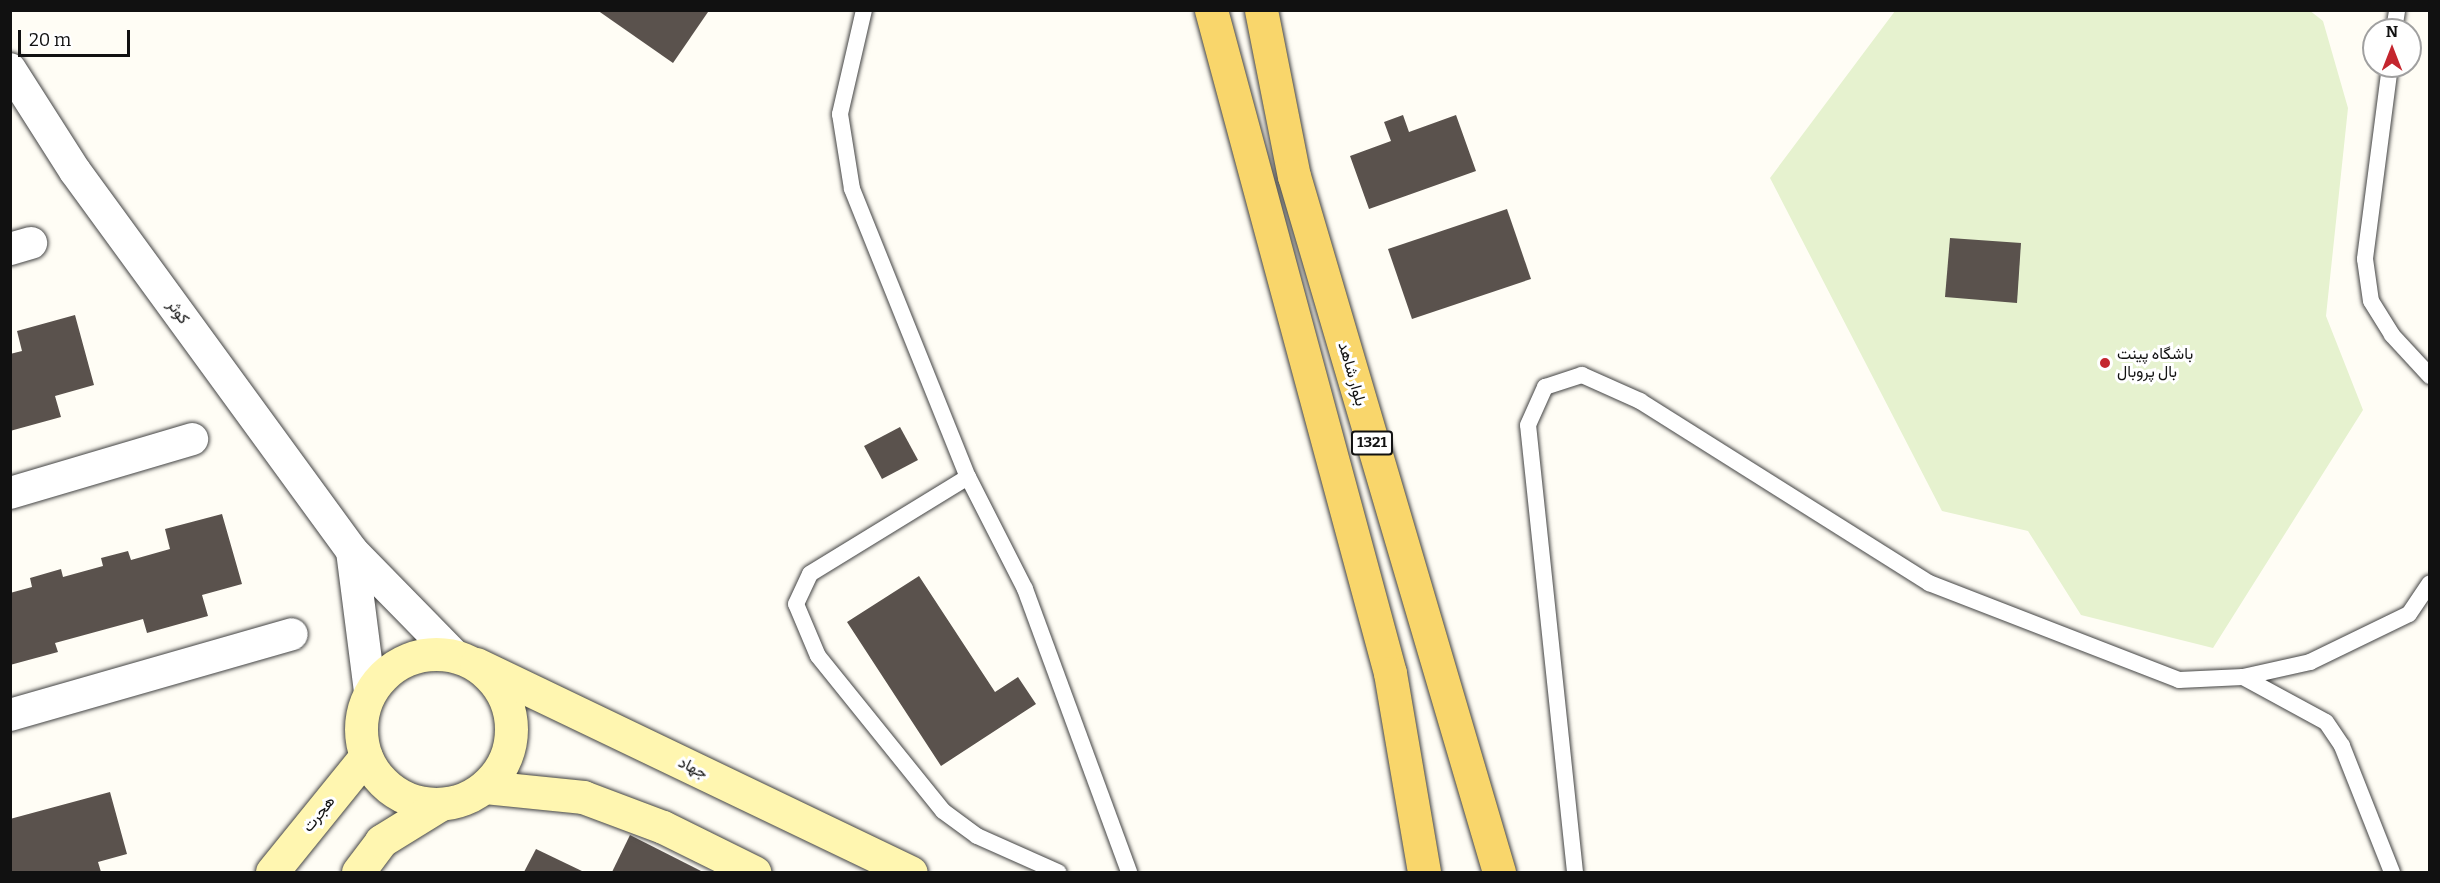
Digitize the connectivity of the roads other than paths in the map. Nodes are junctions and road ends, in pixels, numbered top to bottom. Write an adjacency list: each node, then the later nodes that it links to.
1 (864, 10): 8 (lane)
2 (1211, 10): 26 (main road, 1321)
3 (1261, 10): 27 (main road, بلوار شاهد / 1321)
4 (10, 69): 10 (street, کوثر)
5 (2388, 78): 6 (lane)
6 (2430, 376)
7 (192, 439): 9 (street)
8 (968, 477): 24 (lane); 25 (lane)
9 (10, 493)
10 (352, 551): 13 (street, کوثر); 15 (street, کوثر)
11 (2430, 583): 14 (lane)
12 (292, 634): 16 (street)
13 (464, 659): 15 (main road); 18 (main road); 23 (main road, جهاد)
14 (2243, 677): 28 (lane); 29 (lane)
15 (370, 691): 17 (main road)
16 (10, 715)
17 (366, 756): 19 (main road); 20 (main road, هجرت)
18 (485, 787): 19 (main road); 22 (main road)
19 (441, 804): 21 (main road)
20 (272, 873)
21 (358, 873)
22 (754, 873)
23 (911, 873)
24 (1058, 873)
25 (1129, 873)
26 (1425, 873)
27 (1499, 873)
28 (1575, 873)
29 (2392, 873)

